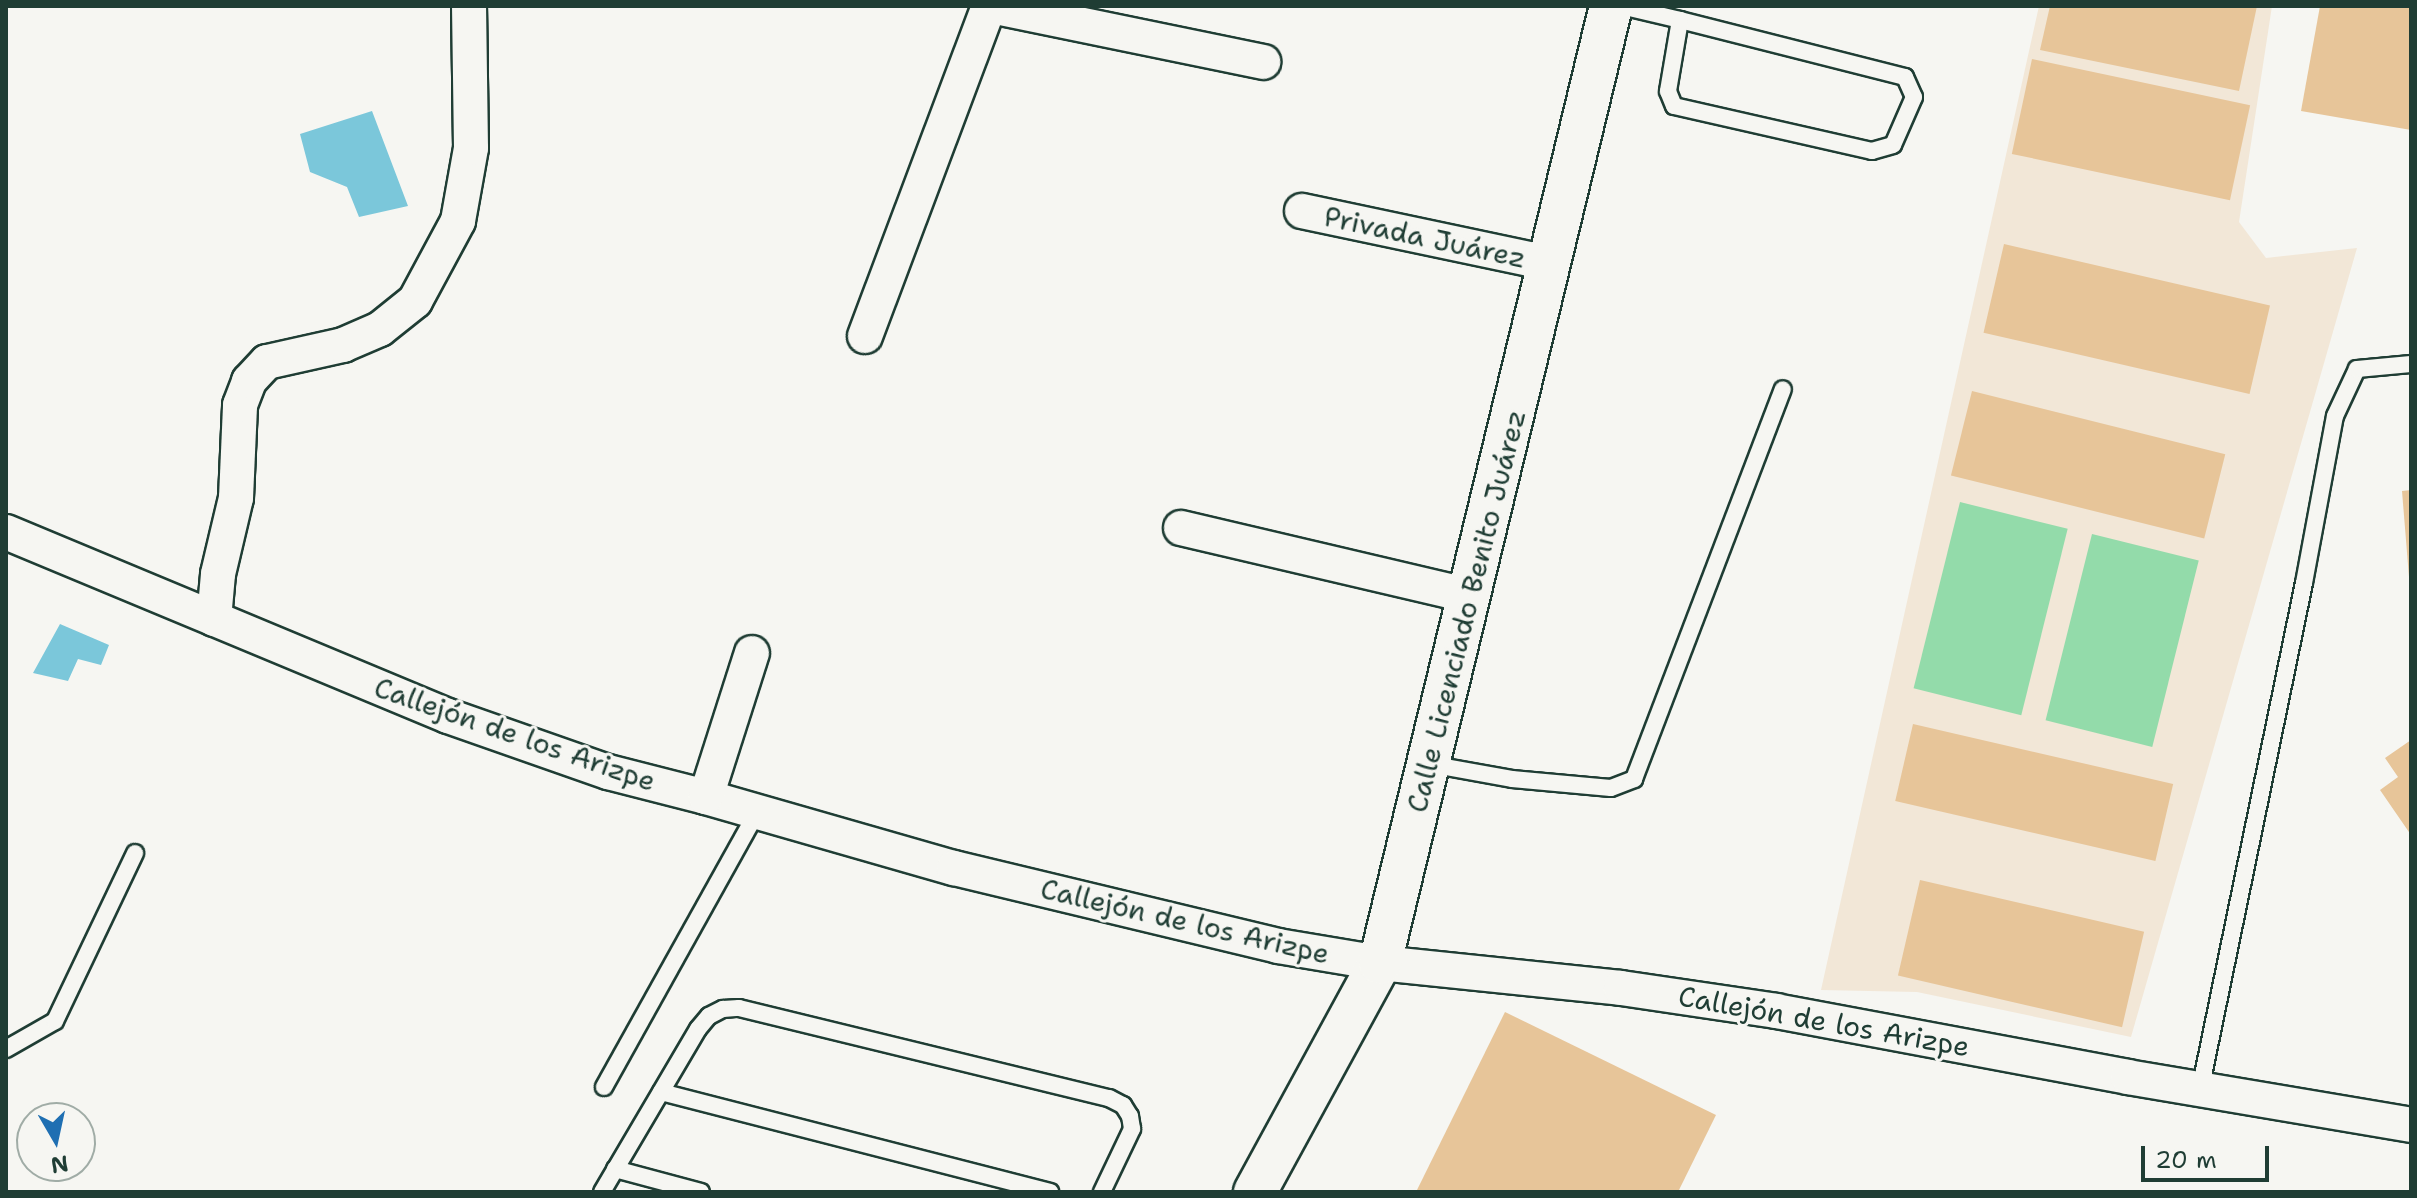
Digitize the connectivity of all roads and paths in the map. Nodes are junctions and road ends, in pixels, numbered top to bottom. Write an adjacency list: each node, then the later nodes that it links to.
1 (469, 6): 15 (street)
2 (990, 6): 6 (street); 9 (street)
3 (1611, 6): 8 (street, Calle Licenciado Benito Juárez)
4 (1621, 6): 5 (lane)
5 (1680, 20): 5 (lane)
6 (1263, 62)
7 (1302, 211): 8 (street, Privada Juárez)
8 (1548, 263): 14 (street, Calle Licenciado Benito Juárez)
9 (865, 336)
10 (2411, 364): 24 (lane)
11 (1783, 389): 17 (lane)
12 (1181, 528): 14 (street)
13 (6, 532): 15 (street, Callejón de los Arizpe)
14 (1470, 596): 17 (street, Calle Licenciado Benito Juárez)
15 (214, 619): 18 (street, Callejón de los Arizpe)
16 (752, 653): 18 (street)
17 (1429, 764): 21 (street, Calle Licenciado Benito Juárez)
18 (706, 797): 19 (street, Callejón de los Arizpe)
19 (757, 812): 21 (street, Callejón de los Arizpe); 23 (lane)
20 (135, 853): 22 (lane)
21 (1380, 963): 24 (street, Callejón de los Arizpe); 32 (street, Calle Licenciado Benito Juárez)
22 (6, 1049)
23 (604, 1087)
24 (2200, 1090): 26 (street, Callejón de los Arizpe)
25 (661, 1092): 27 (lane); 30 (lane); 31 (lane)
26 (2411, 1125)
27 (615, 1169): 28 (lane); 29 (lane)
28 (602, 1192)
29 (701, 1192)
30 (1050, 1192)
31 (1102, 1192)
32 (1255, 1192)

